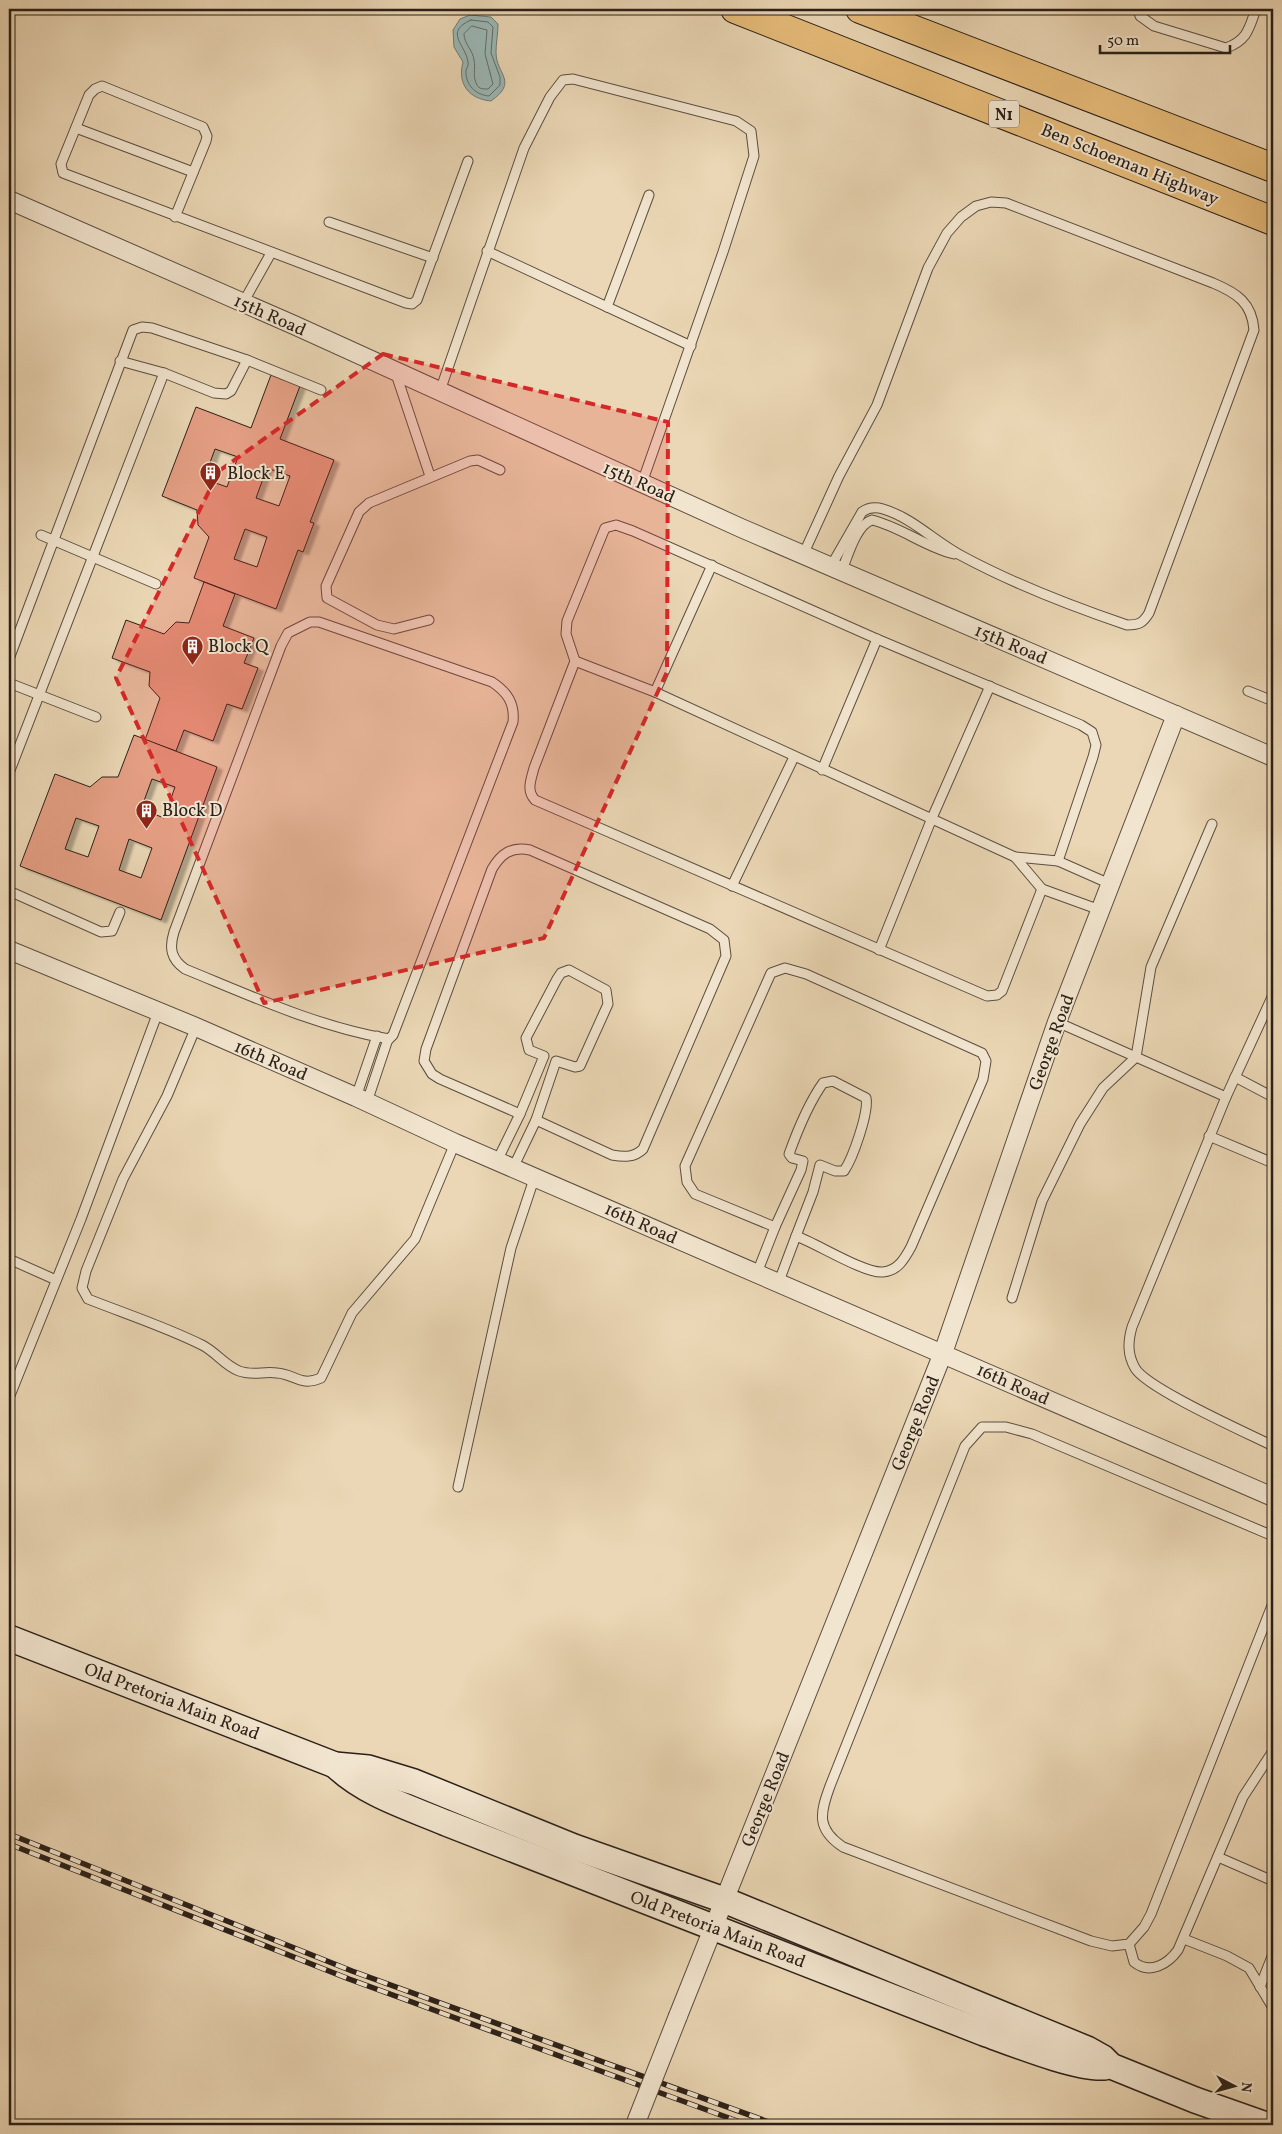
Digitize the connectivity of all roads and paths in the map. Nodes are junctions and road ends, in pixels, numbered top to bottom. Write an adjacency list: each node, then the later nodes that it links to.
1 (735, 9): 12 (highway, Ben Schoeman Highway / N1)
2 (860, 9): 7 (highway)
3 (1138, 9): 4 (lane)
4 (1256, 9)
5 (76, 128): 8 (lane); 8 (lane); 11 (lane)
6 (468, 161): 16 (lane)
7 (1273, 168)
8 (193, 172): 11 (lane)
9 (648, 195): 18 (lane)
10 (9, 200): 17 (street, 15th Road)
11 (175, 216): 15 (lane)
12 (1273, 221)
13 (329, 222): 16 (lane)
14 (487, 251): 18 (lane); 19 (lane); 25 (lane)
15 (271, 253): 16 (lane); 17 (lane)
16 (433, 258)
17 (243, 303): 22 (street, 15th Road)
18 (607, 307): 19 (lane)
19 (691, 346): 28 (lane)
20 (247, 360): 21 (lane); 23 (lane); 24 (lane)
21 (120, 361): 23 (lane); 30 (lane)
22 (395, 371): 25 (street, 15th Road); 27 (lane)
23 (164, 373): 33 (lane)
24 (321, 390)
25 (440, 391): 28 (street, 15th Road)
26 (500, 470): 27 (lane)
27 (430, 476): 37 (lane)
28 (642, 484): 31 (street, 15th Road)
29 (41, 535): 30 (lane)
30 (54, 540): 33 (lane); 39 (lane)
31 (803, 555): 32 (lane); 35 (street, 15th Road)
32 (962, 556): 35 (lane); 35 (lane)
33 (93, 557): 36 (lane); 45 (lane)
34 (712, 565): 38 (lane); 40 (lane); 44 (lane)
35 (836, 568): 47 (street, 15th Road)
36 (156, 584)
37 (429, 620)
38 (877, 639): 42 (lane); 51 (lane)
39 (9, 659)
40 (575, 661): 44 (lane); 58 (lane)
41 (9, 683): 45 (lane)
42 (990, 686): 53 (lane); 56 (lane)
43 (1248, 691): 46 (lane)
44 (655, 692): 49 (lane)
45 (40, 695): 48 (lane); 52 (lane)
46 (1273, 701)
47 (1176, 715): 50 (street, 15th Road); 57 (street, George Road)
48 (96, 717)
49 (794, 757): 51 (lane); 58 (lane)
50 (1273, 757)
51 (822, 770): 53 (lane)
52 (9, 773)
53 (932, 818): 55 (lane); 64 (lane)
54 (1212, 824): 72 (lane)
55 (1015, 857): 56 (lane); 59 (lane)
56 (1058, 861): 57 (lane)
57 (1110, 884): 61 (street, George Road)
58 (732, 886): 64 (lane)
59 (1042, 889): 61 (lane); 64 (lane)
60 (9, 890): 62 (lane)
61 (1100, 910): 67 (street, George Road)
62 (120, 912)
63 (9, 950): 66 (street, 16th Road)
64 (879, 950)
65 (1273, 995): 74 (lane)
66 (158, 1012): 68 (street, 16th Road); 92 (lane)
67 (1057, 1022): 72 (lane); 95 (street, George Road)
68 (196, 1027): 77 (street, 16th Road); 81 (lane)
69 (377, 1036): 70 (lane); 70 (lane); 77 (lane)
70 (388, 1038): 77 (lane)
71 (544, 1056): 73 (lane); 73 (lane); 78 (lane)
72 (1136, 1057): 76 (lane); 94 (lane)
73 (556, 1061): 79 (lane)
74 (1235, 1077): 75 (lane); 76 (lane)
75 (1273, 1096)
76 (1226, 1097): 80 (lane)
77 (362, 1100): 81 (street, 16th Road)
78 (520, 1114): 79 (lane); 83 (lane)
79 (536, 1120): 86 (lane)
80 (1209, 1136): 84 (lane); 97 (lane)
81 (455, 1143): 83 (street, 16th Road)
82 (803, 1161): 85 (lane); 85 (lane); 88 (lane)
83 (497, 1162): 86 (street, 16th Road)
84 (1273, 1163)
85 (820, 1165): 89 (lane)
86 (514, 1168): 87 (street, 16th Road)
87 (535, 1176): 91 (street, 16th Road); 98 (lane)
88 (775, 1228): 89 (lane); 91 (lane)
89 (796, 1236): 93 (lane)
90 (9, 1259): 92 (lane)
91 (756, 1273): 93 (street, 16th Road)
92 (56, 1280): 96 (lane)
93 (778, 1284): 95 (street, 16th Road)
94 (1012, 1298)
95 (943, 1353): 99 (street, 16th Road); 107 (street, George Road)
96 (9, 1398)
97 (1273, 1446)
98 (458, 1487)
99 (1273, 1497)
100 (1273, 1536): 110 (lane)
101 (1273, 1603): 110 (lane)
102 (9, 1638): 104 (main road, Old Pretoria Main Road)
103 (1273, 1751): 105 (lane)
104 (335, 1765): 107 (main road, Old Pretoria Main Road); 108 (main road, Old Pretoria Main Road)
105 (1218, 1856): 106 (lane); 109 (lane)
106 (1273, 1881)
107 (724, 1900): 108 (street, George Road); 114 (main road, Old Pretoria Main Road)
108 (714, 1926): 114 (main road, Old Pretoria Main Road); 115 (street, George Road, bridge)
109 (1184, 1939): 110 (lane); 112 (lane)
110 (1129, 1944)
111 (1273, 1954): 112 (lane)
112 (1260, 1988): 113 (lane)
113 (1273, 2008)
114 (1112, 2066): 116 (main road, Old Pretoria Main Road)
115 (636, 2125)
116 (1266, 2125)

